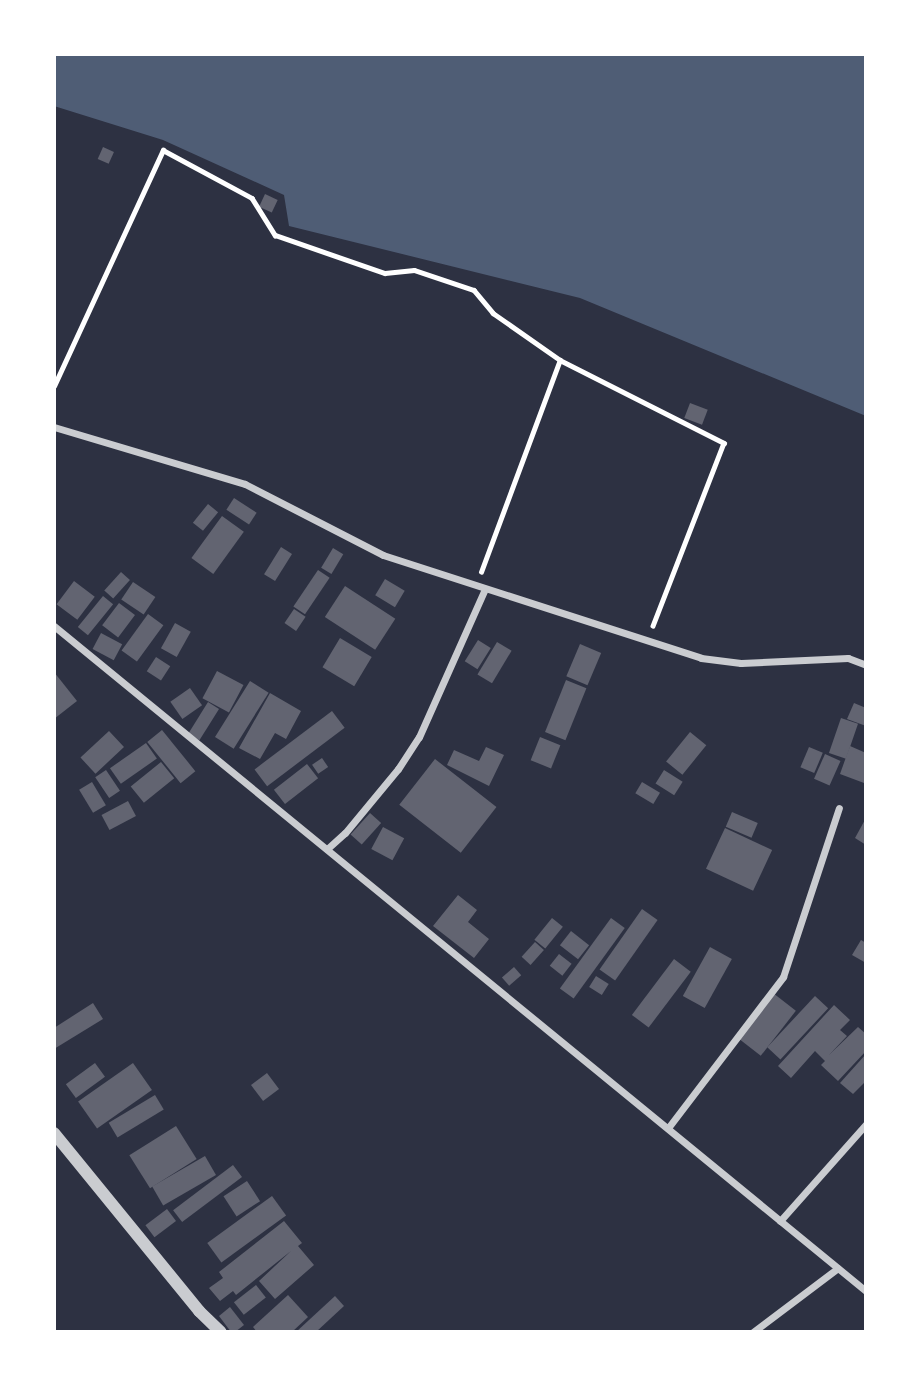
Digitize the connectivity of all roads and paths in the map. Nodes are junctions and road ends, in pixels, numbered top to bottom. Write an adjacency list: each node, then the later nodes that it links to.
1 (561, 359): 2 (path); 4 (path); 7 (path)
2 (54, 386)
3 (54, 427): 4 (street)
4 (475, 588): 5 (street)
5 (484, 591): 7 (street); 10 (street)
6 (54, 625): 10 (street)
7 (647, 640): 8 (street)
8 (866, 665)
9 (839, 808): 12 (street)
10 (327, 849): 12 (street)
11 (866, 1124): 14 (street)
12 (668, 1128): 14 (street)
13 (54, 1133): 17 (street)
14 (780, 1221): 15 (street)
15 (838, 1268): 16 (street); 18 (street)
16 (866, 1291)
17 (221, 1332)
18 (753, 1332)

